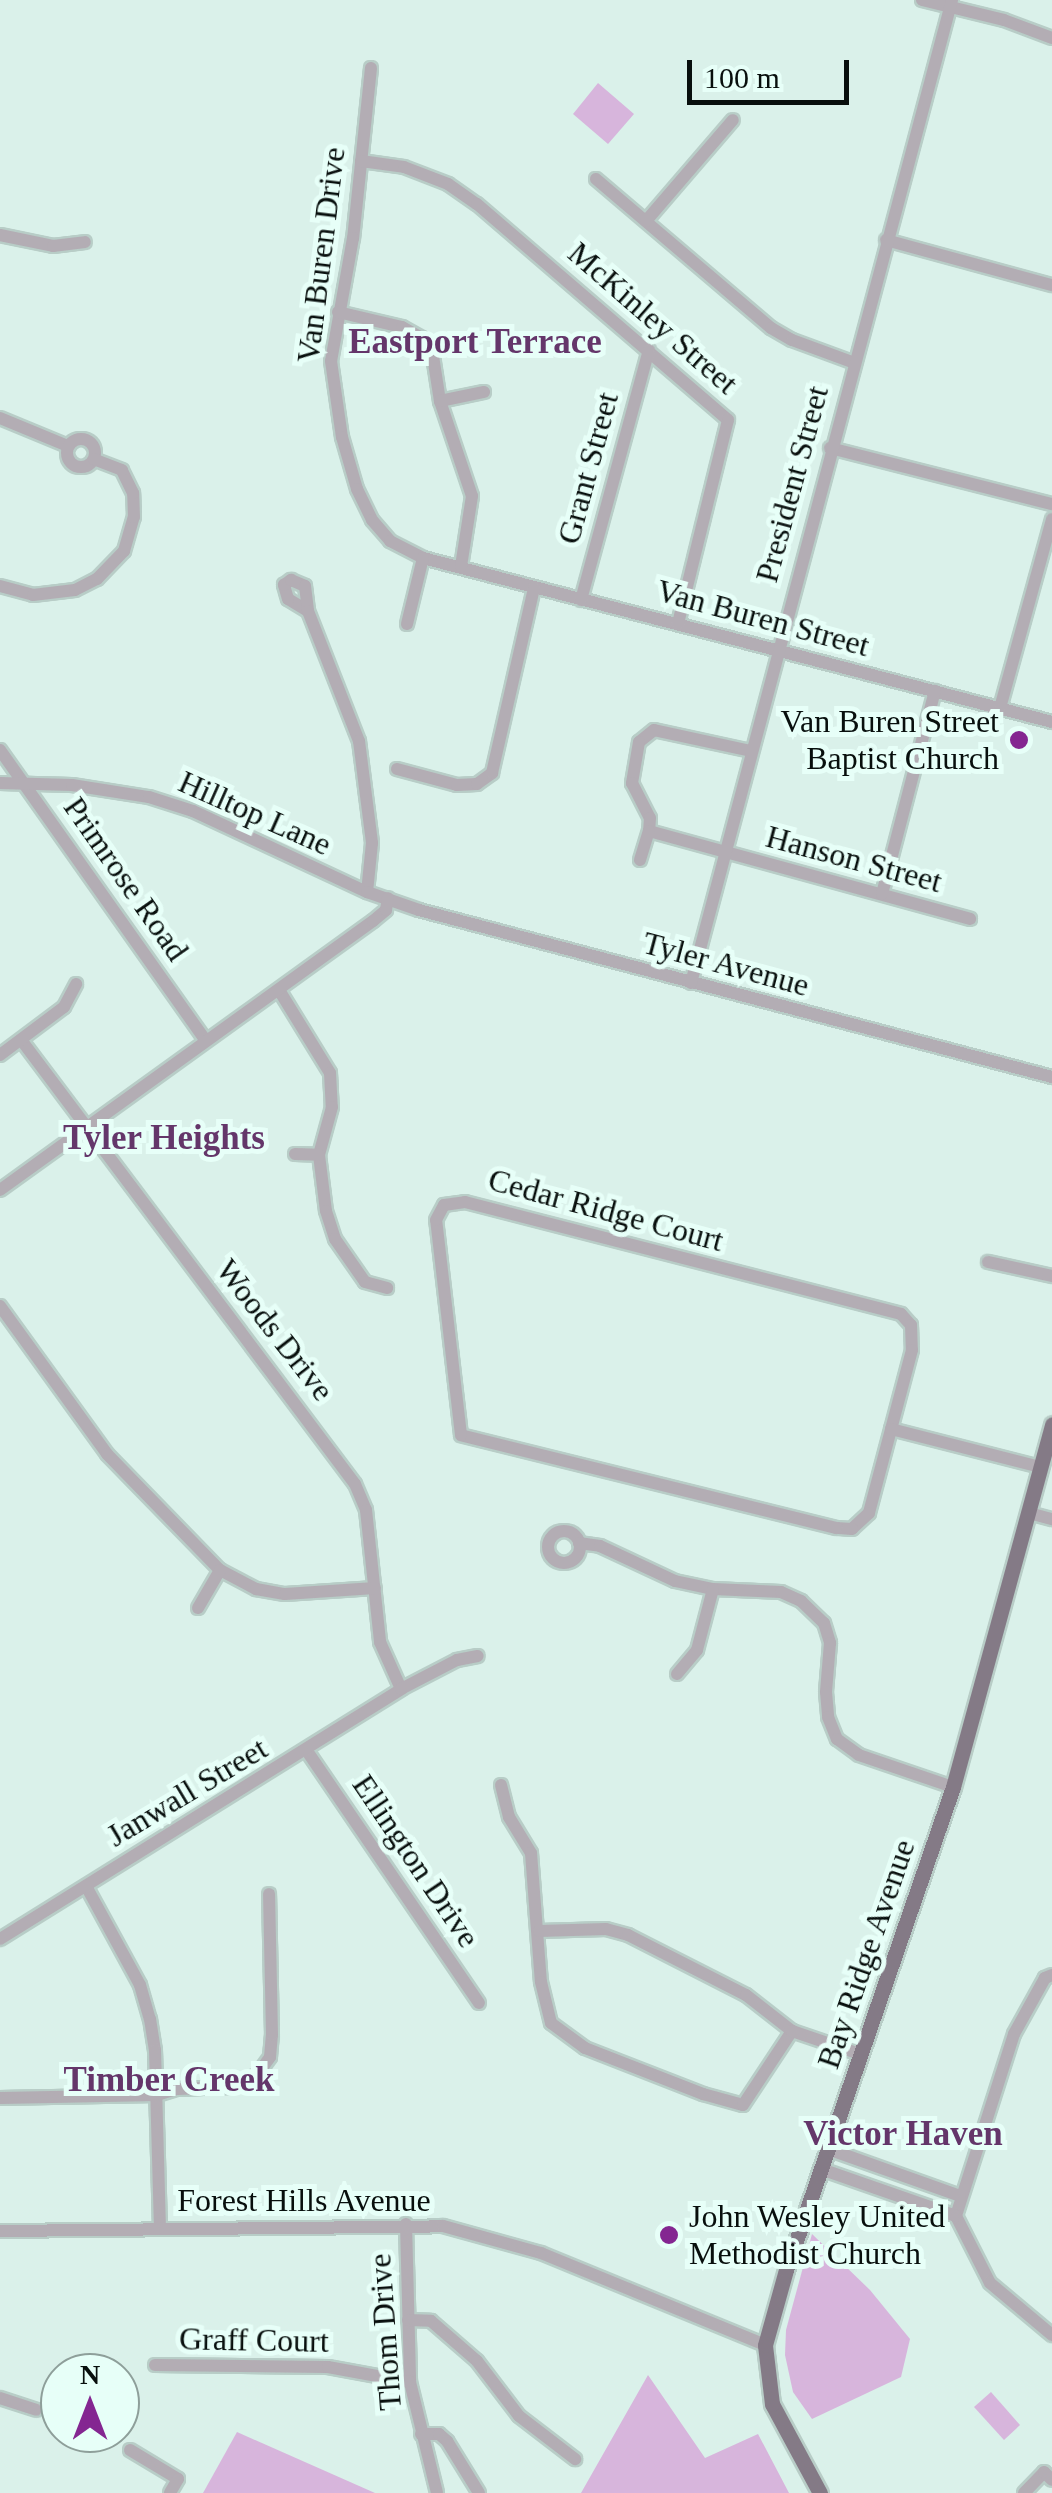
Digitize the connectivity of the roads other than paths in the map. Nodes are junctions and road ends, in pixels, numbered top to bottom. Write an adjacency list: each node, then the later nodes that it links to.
1 (922, 0): 2 (street)
2 (951, 4): 3 (street); 10 (street, President Street)
3 (1052, 38)
4 (371, 68): 6 (street, Van Buren Drive)
5 (733, 120): 8 (street)
6 (361, 162): 13 (street, Van Buren Drive); 14 (street, McKinley Street)
7 (596, 179): 8 (street)
8 (646, 221): 15 (street)
9 (0, 235): 11 (street)
10 (886, 240): 12 (street); 15 (street, President Street)
11 (85, 242)
12 (1052, 285)
13 (338, 312): 17 (street); 22 (street, Van Buren Drive)
14 (649, 350): 26 (street, Grant Street); 29 (street, McKinley Street)
15 (852, 362): 19 (street, President Street)
16 (484, 392): 17 (street)
17 (440, 401): 23 (street)
18 (0, 418): 24 (street)
19 (830, 448): 20 (street); 30 (street, President Street)
20 (1052, 504)
21 (1052, 519): 32 (street)
22 (422, 558): 23 (street, Van Buren Drive); 28 (street)
23 (461, 566): 25 (street, Van Buren Street)
24 (0, 586)
25 (534, 588): 26 (street, Van Buren Street); 36 (street)
26 (581, 600): 29 (street, Van Buren Street)
27 (308, 611): 42 (street)
28 (407, 624)
29 (678, 624): 30 (street, Van Buren Street)
30 (777, 651): 31 (street, Van Buren Street); 35 (street, President Street)
31 (935, 691): 32 (street, Van Buren Street); 43 (street)
32 (1000, 708): 33 (street, Van Buren Street)
33 (1052, 722)
34 (0, 750): 38 (street, Primrose Road)
35 (751, 751): 39 (street); 40 (street, President Street)
36 (397, 769)
37 (0, 783): 38 (street, Hilltop Lane)
38 (25, 783): 42 (street, Hilltop Lane); 49 (street, Primrose Road)
39 (649, 832): 40 (street, Hanson Street); 41 (street)
40 (725, 852): 43 (street, Hanson Street); 46 (street, President Street)
41 (640, 860)
42 (367, 892): 44 (street, Tyler Avenue)
43 (882, 894): 45 (street, Hanson Street)
44 (388, 898): 46 (street, Tyler Avenue); 48 (street)
45 (970, 919)
46 (691, 983): 52 (street, Tyler Avenue)
47 (76, 984): 50 (street)
48 (280, 990): 49 (street); 55 (street)
49 (206, 1040): 53 (street)
50 (22, 1041): 51 (street); 53 (street, Woods Drive)
51 (0, 1056)
52 (1052, 1077)
53 (85, 1128): 56 (street); 68 (street, Woods Drive)
54 (295, 1154): 55 (street)
55 (319, 1155): 59 (street)
56 (0, 1190)
57 (988, 1262): 58 (street)
58 (1052, 1276)
59 (388, 1288)
60 (0, 1306): 67 (street)
61 (1052, 1424): 63 (main road, Bay Ridge Avenue)
62 (891, 1429): 62 (street, Cedar Ridge Court); 63 (street)
63 (1040, 1468): 64 (main road, Bay Ridge Avenue)
64 (1029, 1513): 65 (street); 76 (main road, Bay Ridge Avenue)
65 (1052, 1519)
66 (579, 1544): 69 (street)
67 (220, 1570): 68 (street); 70 (street)
68 (375, 1588): 73 (street, Woods Drive)
69 (713, 1588): 72 (street); 76 (street)
70 (198, 1608)
71 (478, 1656): 73 (street, Janwall Street)
72 (677, 1674)
73 (401, 1689): 74 (street, Janwall Street)
74 (307, 1750): 77 (street, Janwall Street); 82 (street, Ellington Drive)
75 (501, 1785): 79 (street)
76 (953, 1786): 84 (main road, Bay Ridge Avenue)
77 (86, 1886): 80 (street, Janwall Street); 85 (street)
78 (269, 1894): 85 (street)
79 (539, 1932): 83 (street); 83 (street)
80 (0, 1939)
81 (1052, 1976): 89 (street)
82 (479, 2003)
83 (792, 2030): 84 (street)
84 (860, 2054): 87 (main road, Bay Ridge Avenue)
85 (157, 2095): 86 (street); 92 (street)
86 (0, 2098)
87 (828, 2149): 88 (main road, Bay Ridge Avenue); 89 (street)
88 (821, 2169): 90 (street); 96 (main road, Bay Ridge Avenue)
89 (960, 2196): 90 (street)
90 (956, 2216): 95 (street)
91 (406, 2224): 92 (street, Forest Hills Avenue); 94 (street, Thom Drive); 96 (street, Forest Hills Avenue)
92 (160, 2228): 93 (street, Forest Hills Avenue)
93 (0, 2232)
94 (408, 2320): 98 (street, Thom Drive); 103 (street)
95 (1052, 2335)
96 (766, 2345): 108 (main road, Bay Ridge Avenue)
97 (155, 2365): 98 (street, Graff Court)
98 (410, 2382): 101 (street, Thom Drive)
99 (0, 2398): 100 (street)
100 (36, 2410)
101 (422, 2434): 106 (street, Thom Drive); 107 (street)
102 (135, 2453): 105 (street)
103 (575, 2458)
104 (1052, 2480): 109 (street)
105 (170, 2493)
106 (437, 2493)
107 (479, 2493)
108 (820, 2493)
109 (1024, 2493)

